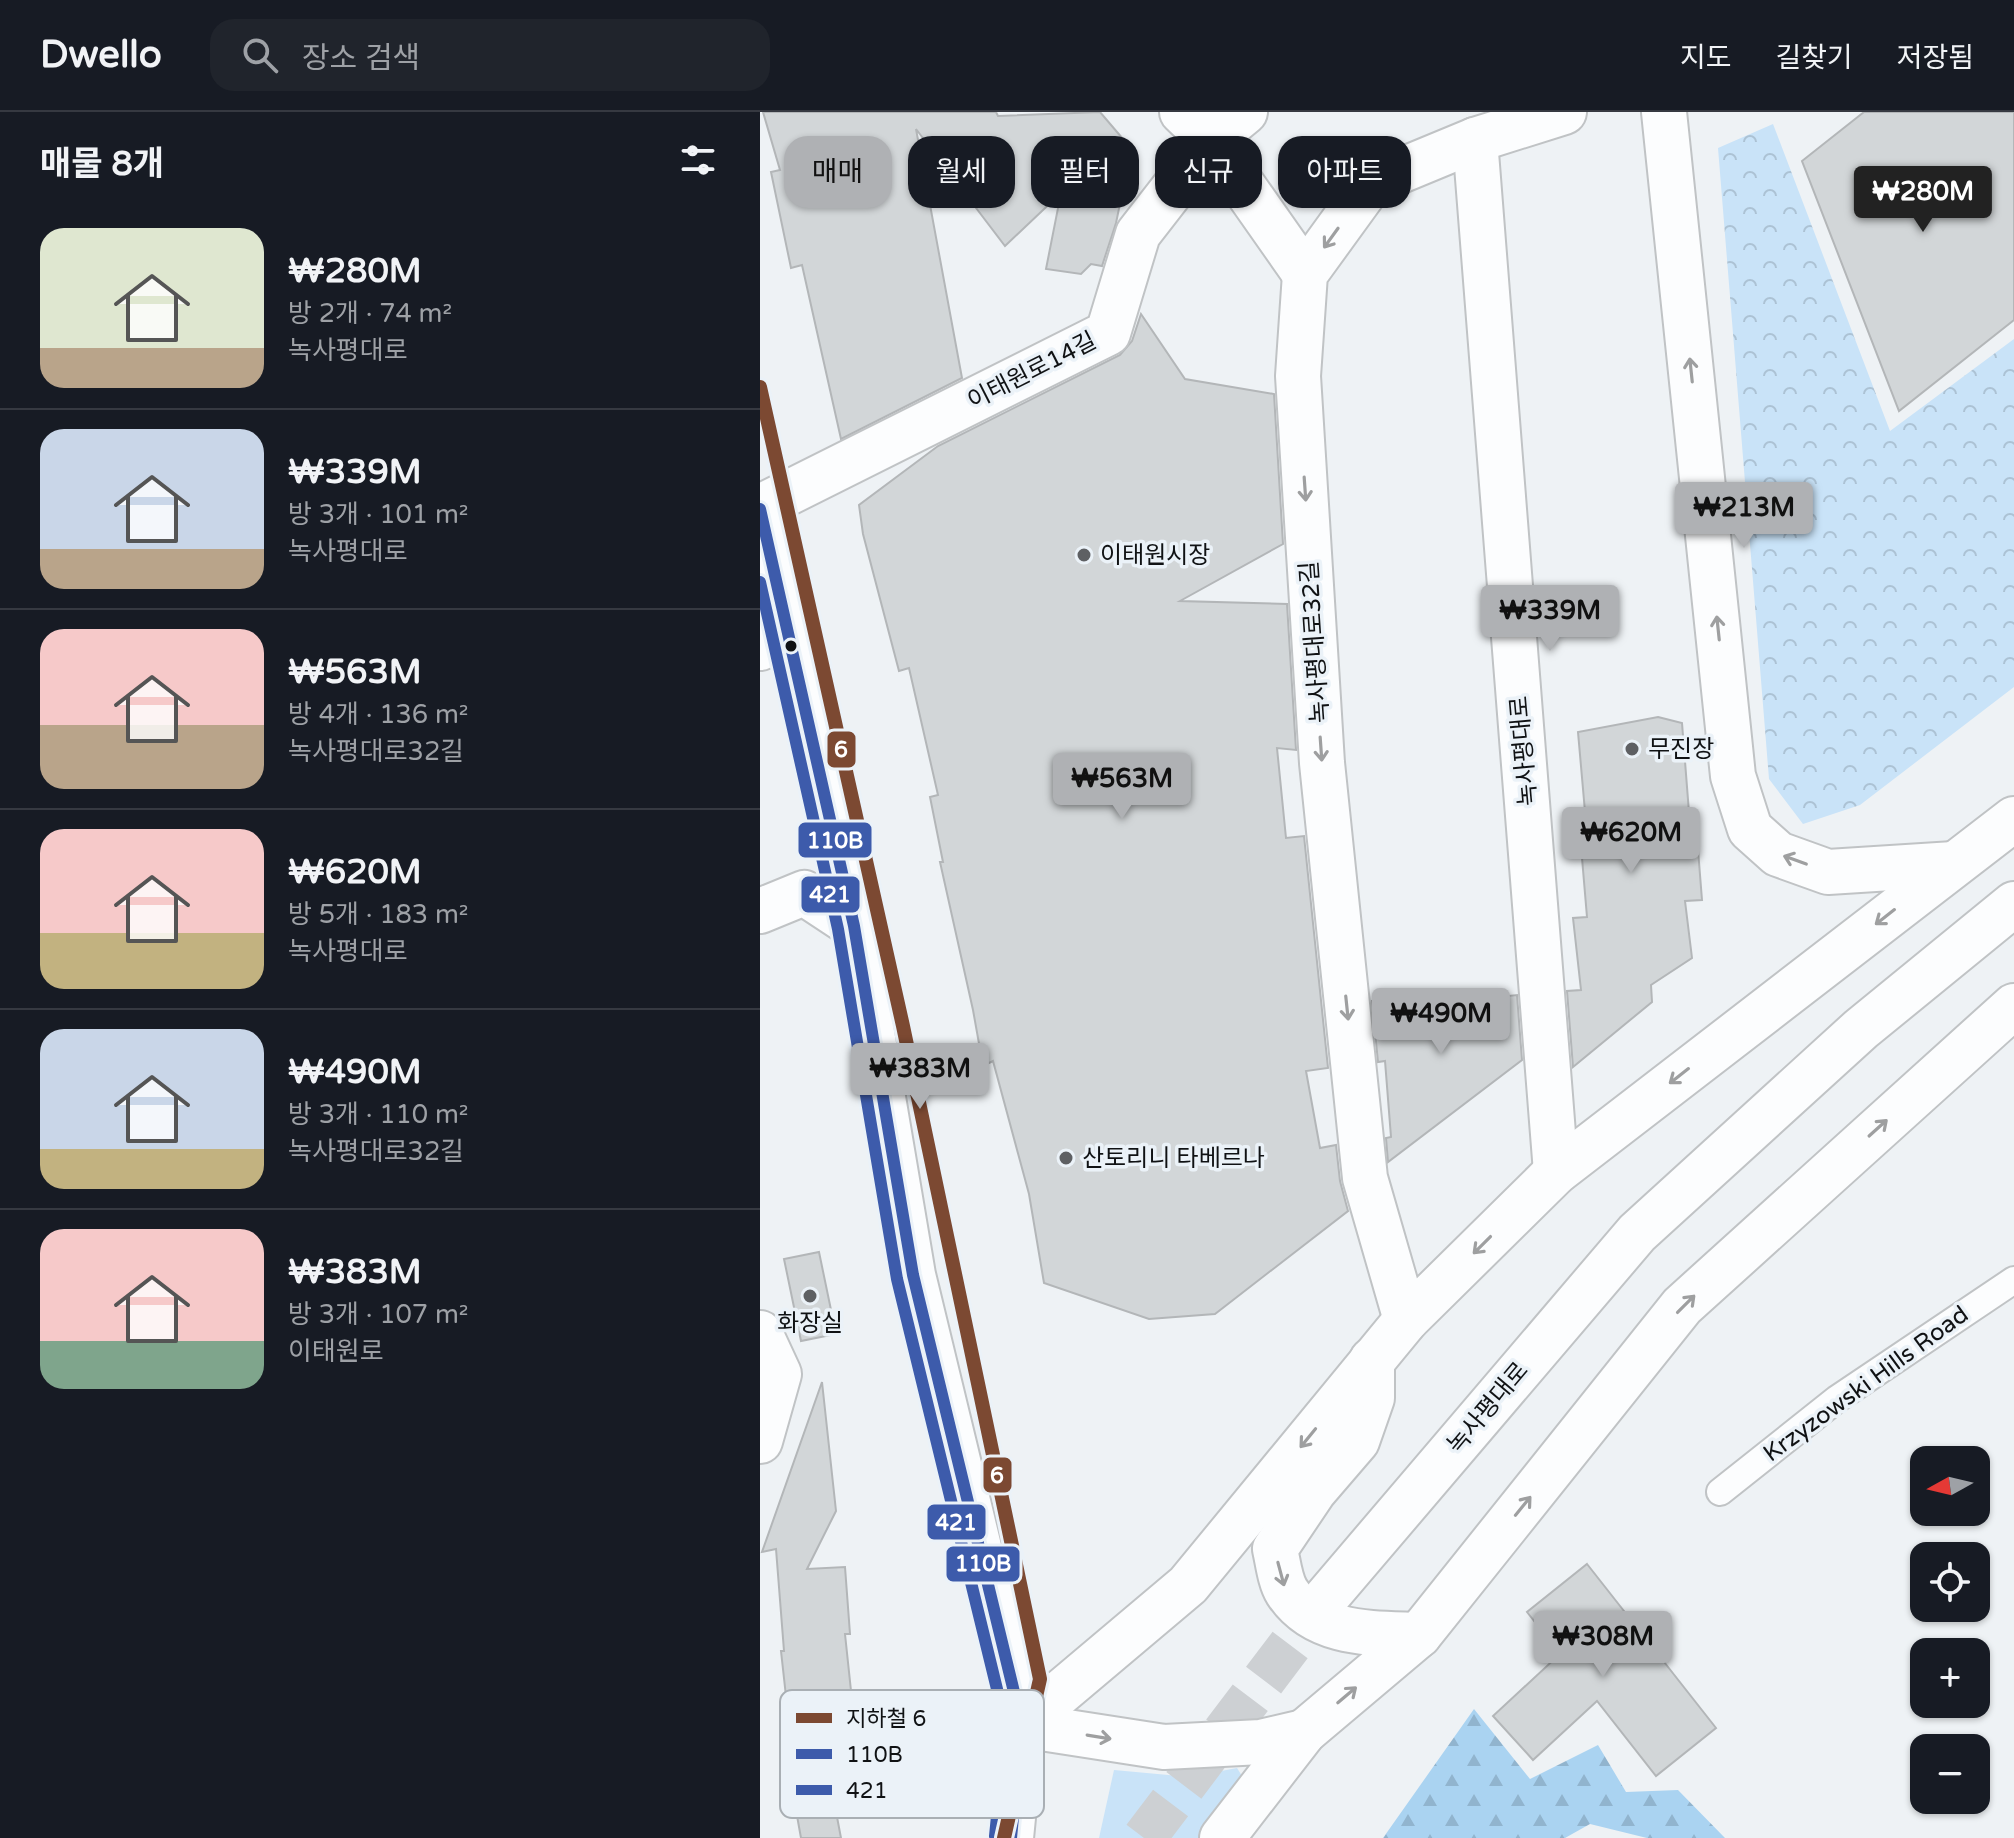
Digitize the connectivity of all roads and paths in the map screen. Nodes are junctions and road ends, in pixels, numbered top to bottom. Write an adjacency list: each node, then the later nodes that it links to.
1 (1245, 112): 4 (main road, 이태원로14길)
2 (1564, 112): 5 (main road)
3 (1664, 112): 10 (main road, one-way to 3)
4 (1197, 126): 6 (main road); 7 (main road, 이태원로14길)
5 (1475, 140): 6 (main road, one-way to 6); 15 (main road, 녹사평대로)
6 (1305, 274): 17 (main road, 녹사평대로32길, one-way to 17)
7 (760, 508): 8 (main road)
8 (774, 641): 13 (main road)
9 (2014, 819): 10 (main road)
10 (1954, 864): 15 (main road, one-way to 15)
11 (2014, 904): 22 (main road, 녹사평대로)
12 (760, 911): 13 (main road)
13 (854, 926): 24 (main road)
14 (2014, 1006): 23 (main road, one-way to 14)
15 (1556, 1172): 17 (main road, one-way to 17)
16 (2014, 1280): 21 (lane, Krzyzowski Hills Road)
17 (1406, 1320): 19 (main road)
18 (760, 1333): 20 (main road)
19 (1372, 1360): 23 (main road, one-way to 23); 25 (main road, one-way to 25)
20 (760, 1441)
21 (1720, 1492)
22 (1325, 1599)
23 (1419, 1635): 27 (main road, one-way to 23)
24 (1014, 1690)
25 (1044, 1706)
26 (1044, 1728): 27 (main road, one-way to 27)
27 (1304, 1732): 30 (main road)
28 (1013, 1818): 29 (main road)
29 (1011, 1838)
30 (1222, 1838)

